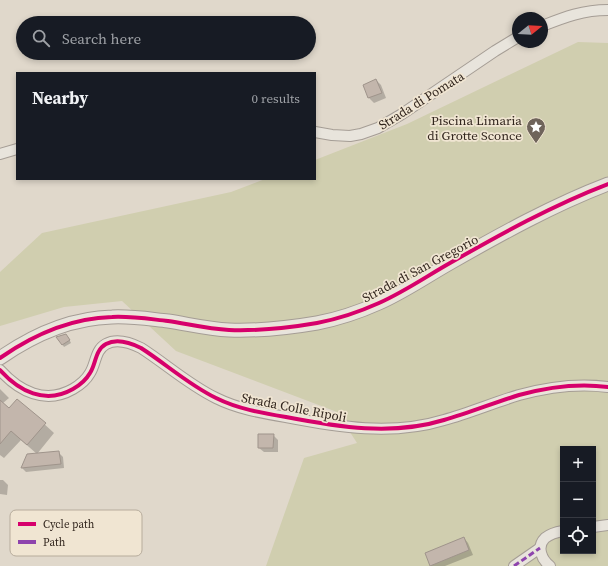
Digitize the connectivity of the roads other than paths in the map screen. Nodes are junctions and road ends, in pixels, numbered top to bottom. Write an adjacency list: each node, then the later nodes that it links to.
1 (608, 10): 2 (street)
2 (548, 24)
3 (512, 41): 4 (street, Strada di Pomata)
4 (316, 132)
5 (16, 149): 6 (street)
6 (0, 154)
7 (608, 184): 8 (street, Strada di San Gregorio)
8 (0, 358)
9 (0, 370): 10 (street, Strada Colle Ripoli)
10 (608, 387)
11 (608, 525): 12 (street)
12 (596, 527)
13 (560, 532): 14 (street)
14 (540, 548): 15 (street); 16 (street)
15 (514, 566)
16 (550, 566)

